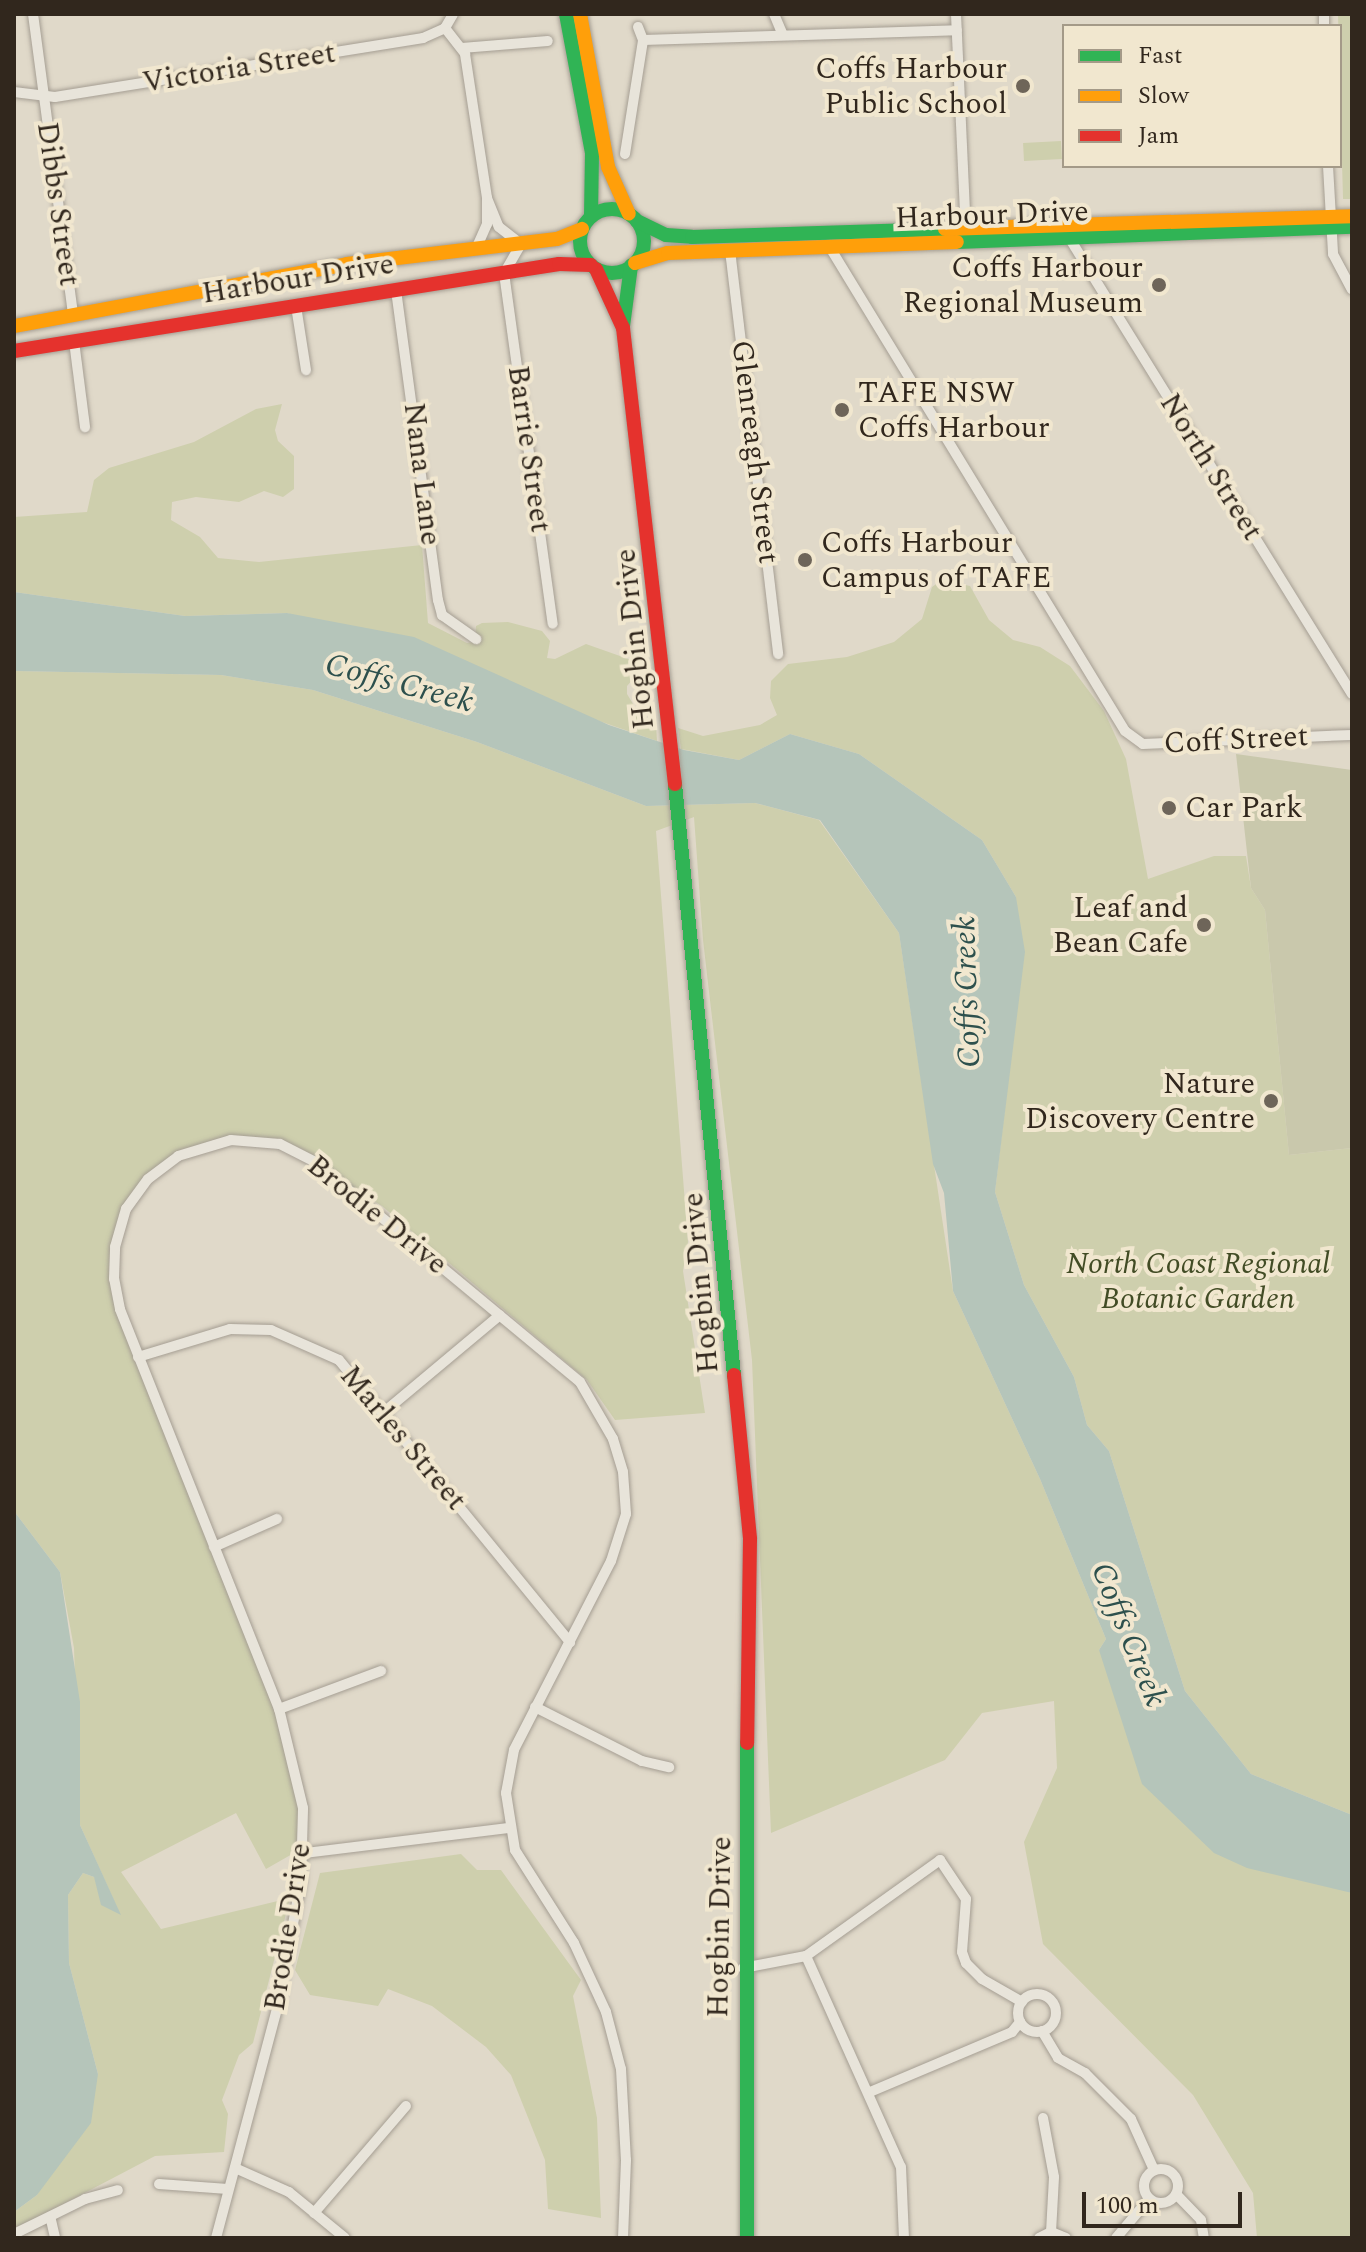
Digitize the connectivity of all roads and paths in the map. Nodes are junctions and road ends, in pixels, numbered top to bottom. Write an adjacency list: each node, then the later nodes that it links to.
1 (33, 14): 15 (street, Dibbs Street)
2 (453, 14): 8 (street)
3 (566, 14): 21 (main road)
4 (580, 14): 20 (main road)
5 (774, 14): 10 (street)
6 (956, 14): 9 (street)
7 (638, 27): 11 (street)
8 (445, 28): 13 (street); 15 (street, Victoria Street)
9 (957, 30): 10 (street); 24 (street)
10 (782, 33): 11 (street)
11 (643, 40): 16 (street)
12 (548, 41): 13 (street)
13 (462, 48): 18 (street)
14 (14, 92): 15 (street, Victoria Street)
15 (43, 97): 36 (street, Dibbs Street)
16 (625, 154)
17 (1328, 168): 22 (street)
18 (487, 198): 26 (street); 28 (street)
19 (1352, 216): 22 (main road, Harbour Drive)
20 (633, 218): 21 (main road); 24 (main road, Harbour Drive); 30 (main road)
21 (586, 223): 26 (main road, Harbour Drive); 31 (main road)
22 (1330, 223): 23 (main road, Harbour Drive); 24 (main road, Harbour Drive); 25 (main road, Harbour Drive); 33 (street)
23 (1352, 227)
24 (966, 236): 25 (main road, Harbour Drive); 27 (main road, Harbour Drive)
25 (1070, 239): 46 (street, North Street)
26 (521, 244): 28 (main road, Harbour Drive); 32 (street)
27 (829, 246): 29 (main road, Harbour Drive); 47 (street, Coff Street)
28 (476, 249): 36 (main road, Harbour Drive)
29 (730, 250): 30 (main road, Harbour Drive); 45 (street, Glenreagh Street)
30 (633, 265): 31 (main road); 38 (main road, Hogbin Drive)
31 (594, 267): 32 (main road, Harbour Drive); 38 (main road, Hogbin Drive)
32 (504, 273): 34 (main road, Harbour Drive); 43 (street, Barrie Street)
33 (1352, 289)
34 (396, 290): 35 (main road, Harbour Drive); 44 (street, Nana Lane)
35 (296, 306): 39 (main road, Harbour Drive); 41 (street)
36 (73, 312): 37 (main road, Harbour Drive)
37 (14, 326)
38 (623, 328): 61 (main road, Hogbin Drive)
39 (74, 341): 40 (main road, Harbour Drive); 42 (street)
40 (14, 351)
41 (306, 370)
42 (85, 427)
43 (553, 624)
44 (476, 639)
45 (778, 654)
46 (1352, 694)
47 (1352, 735)
48 (500, 1315): 49 (street, Brodie Drive); 50 (street); 53 (street, Brodie Drive)
49 (138, 1357): 50 (street, Marles Street); 52 (street, Brodie Drive)
50 (384, 1412): 53 (street, Marles Street)
51 (277, 1519): 52 (street)
52 (214, 1547): 56 (street, Brodie Drive)
53 (570, 1642): 55 (street, Brodie Drive)
54 (381, 1671): 56 (street)
55 (535, 1707): 57 (street); 58 (street, Brodie Drive)
56 (279, 1709): 59 (street, Brodie Drive)
57 (669, 1767)
58 (509, 1828): 59 (street); 82 (street, Brodie Drive)
59 (305, 1853): 68 (street, Brodie Drive)
60 (806, 1956): 61 (street); 62 (street); 65 (street)
61 (743, 1968): 83 (main road, Hogbin Drive)
62 (1022, 2002): 63 (street); 64 (street)
63 (1020, 2022): 64 (street); 65 (street)
64 (1042, 2031): 69 (street)
65 (870, 2092): 84 (street)
66 (406, 2106): 75 (street)
67 (1043, 2118): 77 (street)
68 (235, 2168): 71 (street, Brodie Drive); 75 (street)
69 (1154, 2170): 73 (street); 74 (street)
70 (159, 2184): 71 (street)
71 (228, 2189): 80 (street, Brodie Drive)
72 (118, 2190): 76 (street)
73 (1176, 2194): 74 (street); 88 (street)
74 (1149, 2199): 87 (street)
75 (314, 2213): 81 (street)
76 (51, 2220): 78 (street); 79 (street)
77 (1051, 2232): 85 (street); 86 (street)
78 (14, 2234)
79 (55, 2238)
80 (216, 2238)
81 (345, 2238)
82 (623, 2238)
83 (747, 2238)
84 (904, 2238)
85 (1039, 2238)
86 (1066, 2238)
87 (1116, 2238)
88 (1204, 2238)

